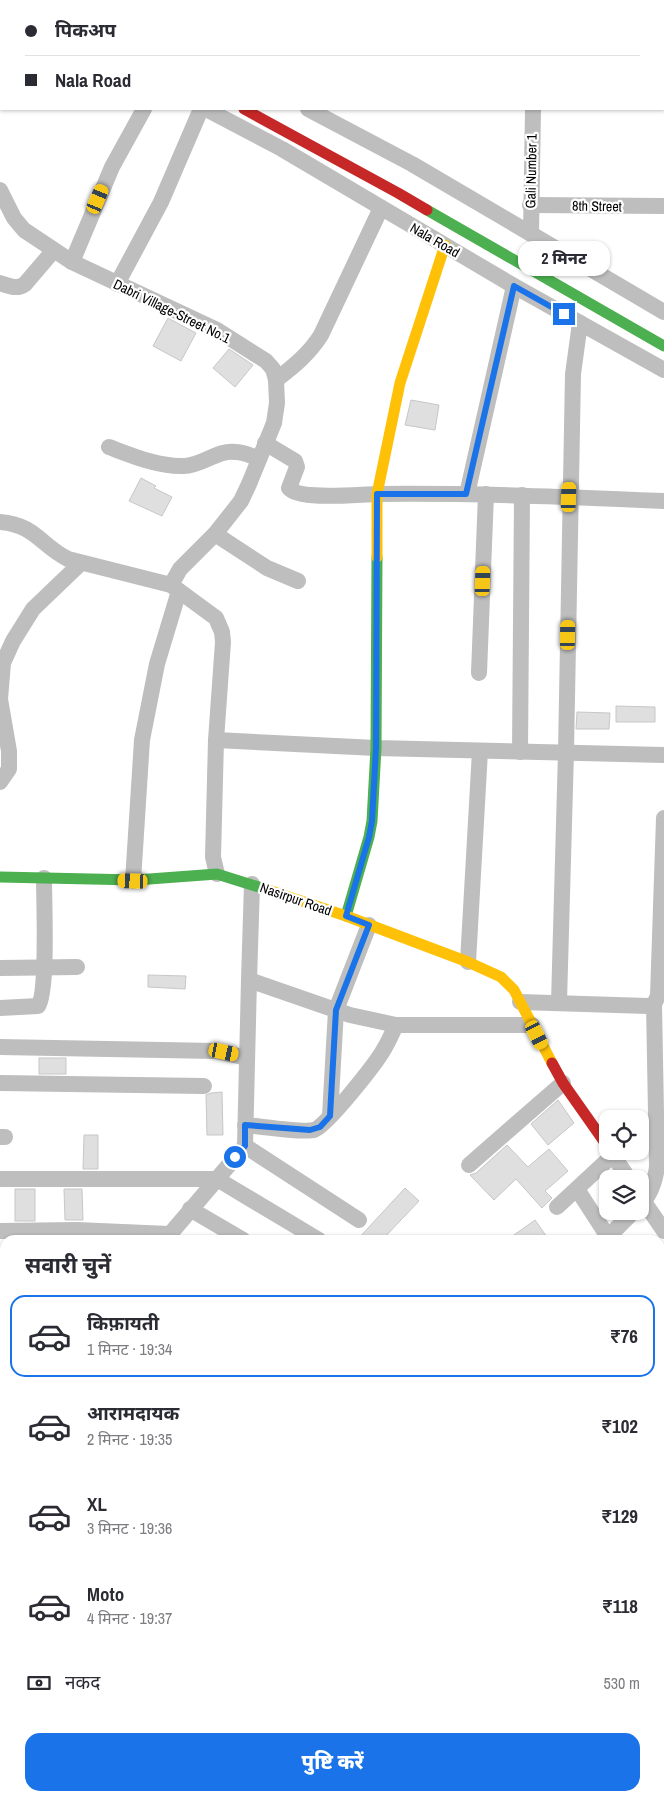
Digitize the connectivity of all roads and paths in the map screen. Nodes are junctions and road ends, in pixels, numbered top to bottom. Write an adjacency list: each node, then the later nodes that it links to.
1 (143, 110): 14 (street)
2 (201, 110): 16 (street)
3 (208, 110): 10 (street, Nala Road)
4 (246, 110): 20 (street)
5 (310, 110): 11 (street)
6 (532, 110): 8 (street, Gali Number 1)
7 (0, 190): 13 (street, Dabri Village-Street No.1)
8 (530, 205): 9 (street, 8th Street); 11 (street, Gali Number 1)
9 (664, 206)
10 (381, 208): 12 (street, Nala Road); 22 (street)
11 (531, 234): 18 (street)
12 (445, 245): 17 (street, Nala Road); 25 (street)
13 (54, 250): 14 (street, Dabri Village-Street No.1); 15 (street)
14 (72, 262): 16 (street, Dabri Village-Street No.1)
15 (0, 284)
16 (117, 284): 22 (street, Dabri Village-Street No.1)
17 (514, 286): 19 (street, Nala Road); 26 (street)
18 (664, 312)
19 (580, 323): 21 (street, Nala Road); 29 (street)
20 (664, 346)
21 (664, 370)
22 (276, 380): 24 (street, Dabri Village-Street No.1)
23 (109, 447): 24 (street)
24 (261, 451): 25 (street); 32 (street, Dabri Village-Street No.1)
25 (377, 494): 26 (street); 38 (street)
26 (466, 494): 27 (street)
27 (486, 494): 28 (street); 36 (street)
28 (522, 495): 29 (street); 40 (street)
29 (569, 497): 30 (street); 41 (street)
30 (664, 501)
31 (0, 522): 33 (street)
32 (214, 534): 34 (street); 35 (street, Dabri Village-Street No.1)
33 (81, 562): 35 (street); 43 (street)
34 (298, 581)
35 (175, 588): 37 (street); 48 (street, Dabri Village-Street No.1)
36 (479, 673)
37 (216, 740): 38 (street); 45 (street)
38 (376, 748): 39 (street); 50 (street)
39 (480, 751): 40 (street); 52 (street)
40 (520, 752): 41 (street)
41 (566, 752): 42 (street); 58 (street)
42 (664, 755)
43 (0, 782)
44 (664, 818): 59 (street)
45 (217, 874): 48 (street, Nasirpur Road); 49 (street, Nasirpur Road)
46 (0, 877): 47 (street, Nasirpur Road)
47 (44, 878): 48 (street, Nasirpur Road); 53 (street)
48 (133, 881)
49 (252, 884): 50 (street, Nasirpur Road); 56 (street)
50 (346, 916): 51 (street, Nasirpur Road)
51 (369, 925): 52 (street, Nasirpur Road); 61 (street)
52 (468, 962): 57 (street, Nasirpur Road)
53 (44, 967): 54 (street); 55 (street); 60 (street)
54 (77, 967)
55 (0, 968)
56 (250, 980): 61 (street); 65 (street)
57 (520, 1002): 58 (street); 63 (street, Nasirpur Road)
58 (559, 1002): 59 (street)
59 (654, 1004): 78 (street)
60 (0, 1008)
61 (336, 1010): 62 (street); 69 (street)
62 (396, 1025): 63 (street); 69 (street)
63 (532, 1025): 67 (street, Nasirpur Road)
64 (0, 1047): 65 (street)
65 (247, 1058): 70 (street)
66 (0, 1083): 68 (street)
67 (563, 1083): 71 (street, Nasirpur Road); 74 (street)
68 (204, 1086)
69 (330, 1116): 70 (street)
70 (245, 1125): 72 (street)
71 (599, 1135)
72 (245, 1146): 76 (street); 82 (street)
73 (602, 1160): 77 (street)
74 (469, 1165)
75 (0, 1178): 76 (street)
76 (217, 1179): 80 (street); 89 (street)
77 (577, 1189): 79 (street); 90 (street)
78 (649, 1190)
79 (557, 1207)
80 (190, 1209): 87 (street); 88 (street)
81 (649, 1214): 85 (street)
82 (359, 1220)
83 (625, 1220): 91 (street)
84 (0, 1231): 86 (street)
85 (664, 1231)
86 (141, 1235)
87 (169, 1235)
88 (234, 1235)
89 (311, 1235)
90 (607, 1235)
91 (612, 1235)

